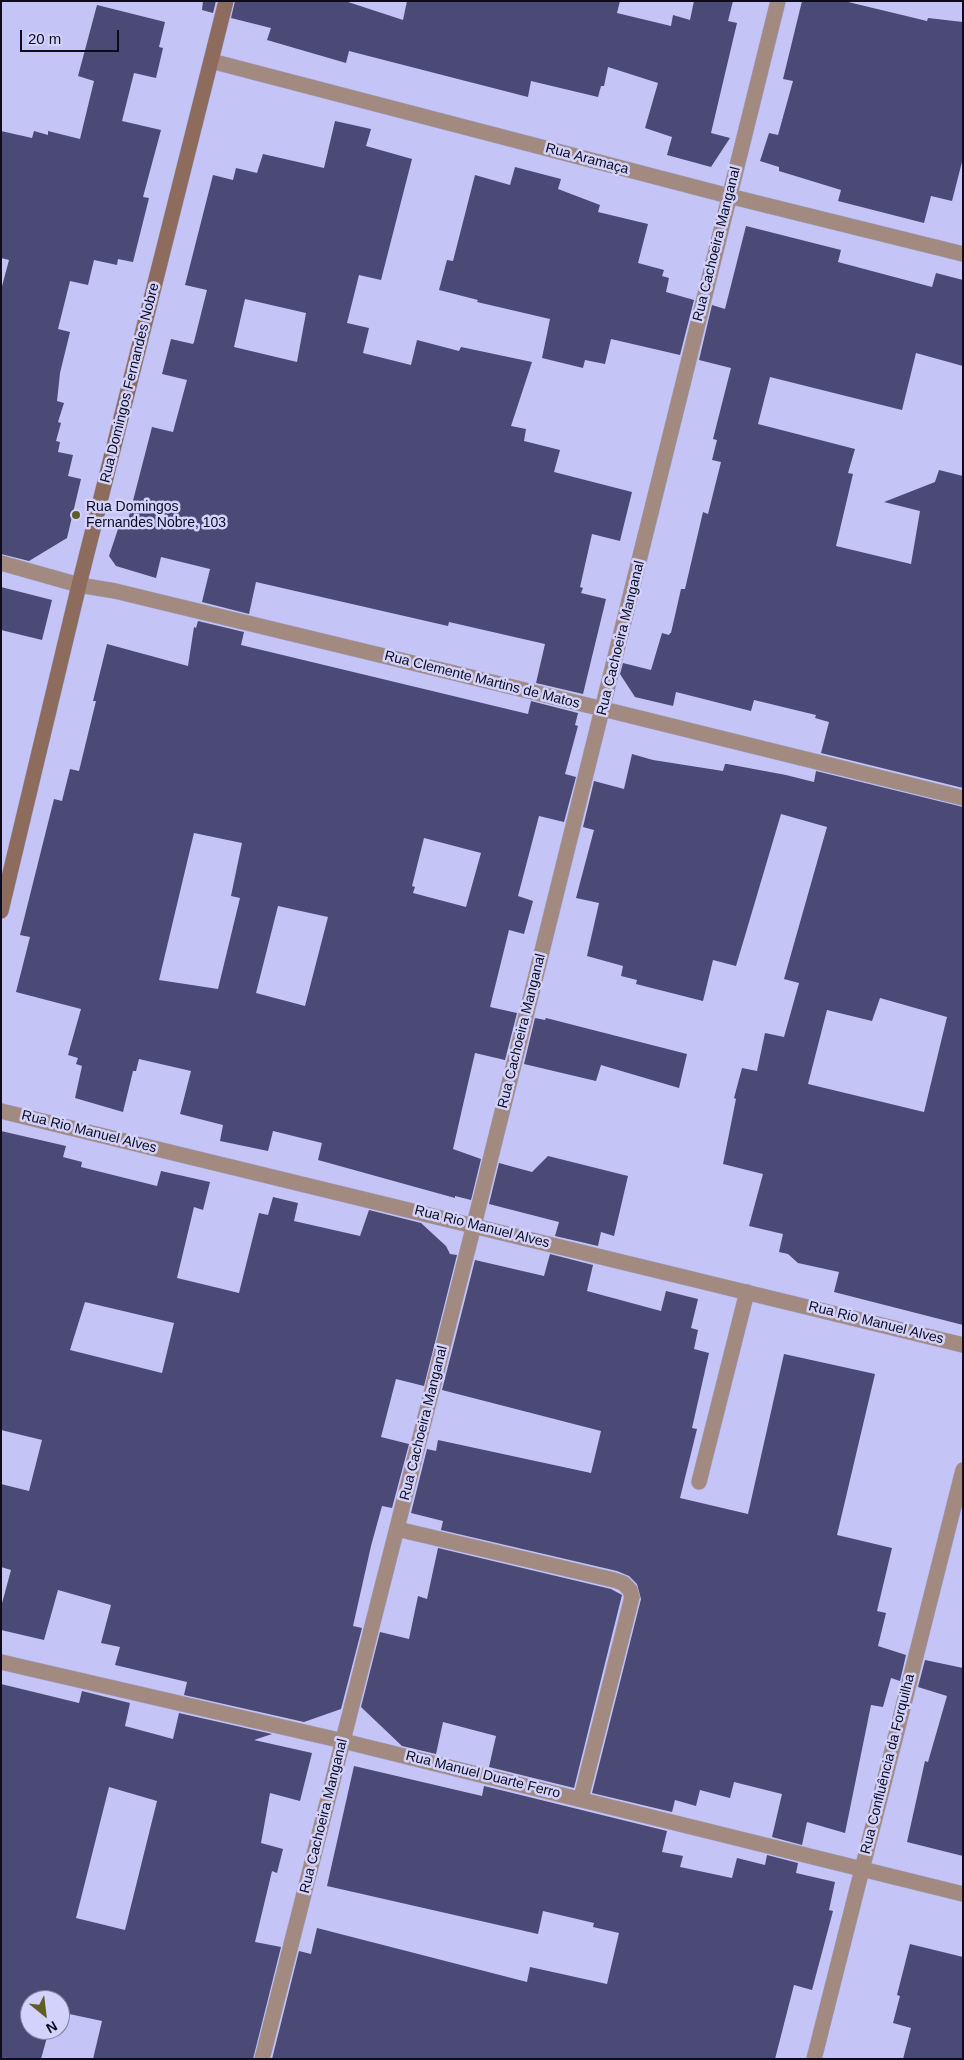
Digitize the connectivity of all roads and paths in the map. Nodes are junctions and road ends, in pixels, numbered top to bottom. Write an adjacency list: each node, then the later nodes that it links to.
1 (226, 1): 3 (street, Rua Domingos Fernandes Nobre)
2 (778, 1): 4 (street, Rua Cachoeira Manganal)
3 (211, 61): 4 (street, Rua Aramaça); 7 (street, Rua Domingos Fernandes Nobre)
4 (729, 196): 5 (street, Rua Aramaça); 8 (street, Rua Cachoeira Manganal)
5 (963, 254)
6 (1, 563): 7 (street, Rua Clemente Martins de Matos)
7 (79, 585): 8 (street, Rua Clemente Martins de Matos); 10 (street, Rua Domingos Fernandes Nobre)
8 (603, 709): 9 (street, Rua Clemente Martins de Matos); 12 (street, Rua Cachoeira Manganal)
9 (963, 798)
10 (1, 911)
11 (1, 1110): 12 (street, Rua Rio Manuel Alves)
12 (474, 1225): 13 (street, Rua Rio Manuel Alves); 17 (street, Rua Cachoeira Manganal)
13 (747, 1292): 14 (street, Rua Rio Manuel Alves); 16 (street)
14 (963, 1345)
15 (963, 1470): 21 (street, Rua Confluência da Forquilha)
16 (699, 1482)
17 (397, 1529): 19 (street, Rua Cachoeira Manganal); 20 (street)
18 (1, 1662): 19 (street, Rua Manuel Duarte Ferro)
19 (343, 1741): 20 (street, Rua Manuel Duarte Ferro); 23 (street, Rua Cachoeira Manganal)
20 (581, 1798): 21 (street, Rua Manuel Duarte Ferro)
21 (862, 1868): 22 (street, Rua Manuel Duarte Ferro); 24 (street, Rua Confluência da Forquilha)
22 (963, 1894)
23 (262, 2059)
24 (814, 2059)

